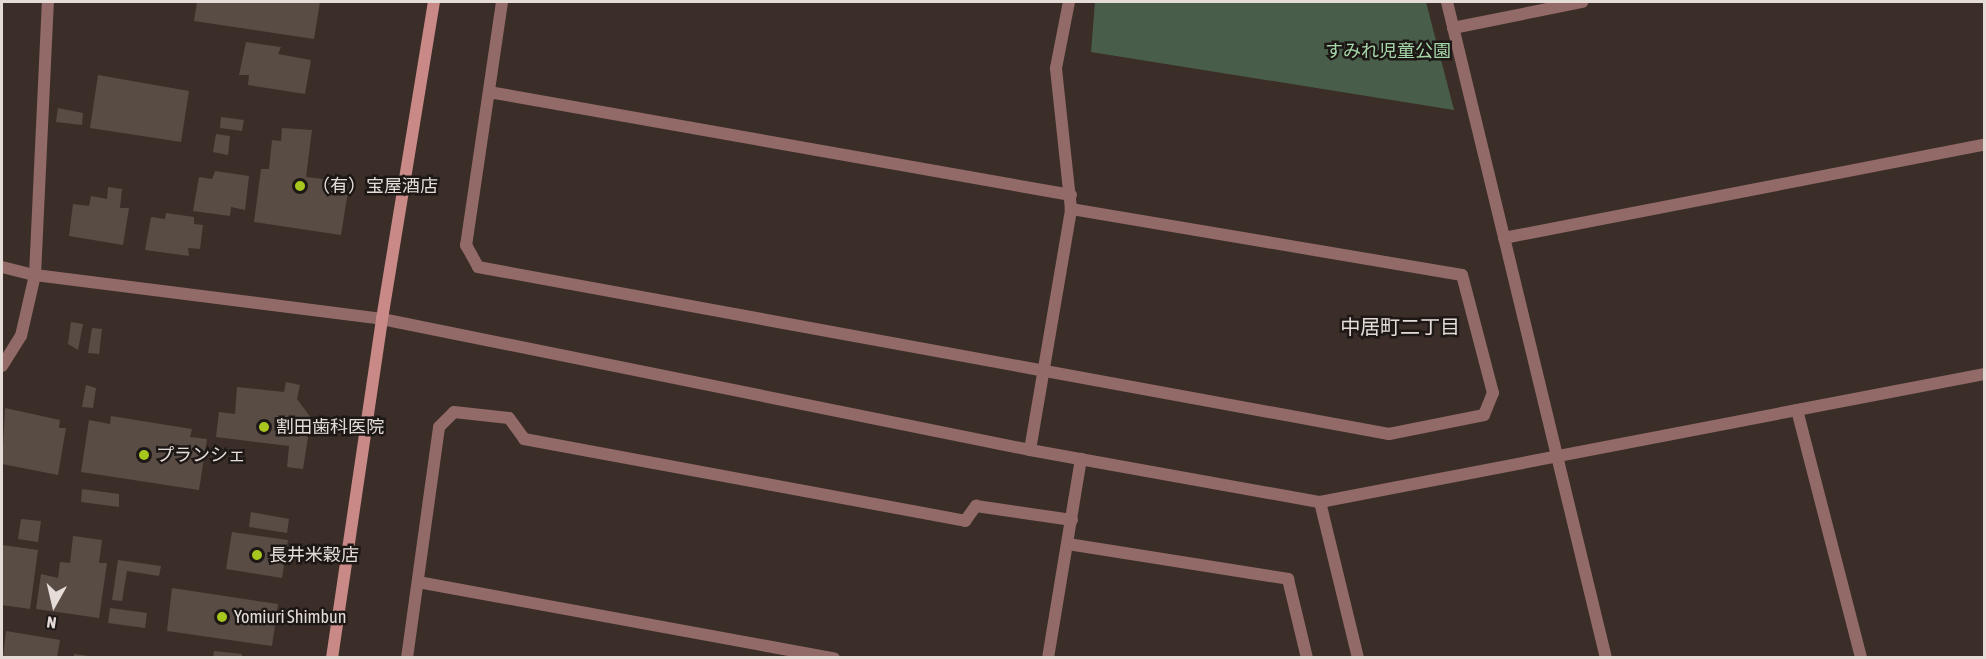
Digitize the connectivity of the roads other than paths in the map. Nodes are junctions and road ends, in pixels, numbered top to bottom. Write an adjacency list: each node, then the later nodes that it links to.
1 (48, 2): 14 (street)
2 (434, 2): 15 (street)
3 (502, 2): 8 (street)
4 (1069, 2): 10 (street)
5 (1447, 2): 7 (street)
6 (1581, 2): 7 (street)
7 (1453, 28): 12 (street)
8 (489, 92): 10 (street); 17 (street)
9 (1984, 145): 12 (street)
10 (1071, 195): 11 (street)
11 (1071, 210): 17 (street); 17 (street)
12 (1504, 238): 21 (street)
13 (2, 267): 14 (street)
14 (35, 275): 15 (street); 16 (street)
15 (382, 319): 20 (street); 27 (street)
16 (2, 366)
17 (1045, 371): 20 (street)
18 (1984, 374): 19 (street)
19 (1797, 410): 21 (street); 34 (street)
20 (1030, 450): 22 (street)
21 (1558, 456): 23 (street); 33 (street)
22 (1081, 459): 23 (street); 24 (street)
23 (1320, 502): 32 (street)
24 (1072, 520): 25 (street); 26 (street)
25 (1068, 544): 30 (street); 31 (street)
26 (418, 582): 28 (street); 29 (street)
27 (332, 657)
28 (407, 657)
29 (834, 657)
30 (1048, 657)
31 (1307, 657)
32 (1358, 657)
33 (1606, 657)
34 (1861, 657)

